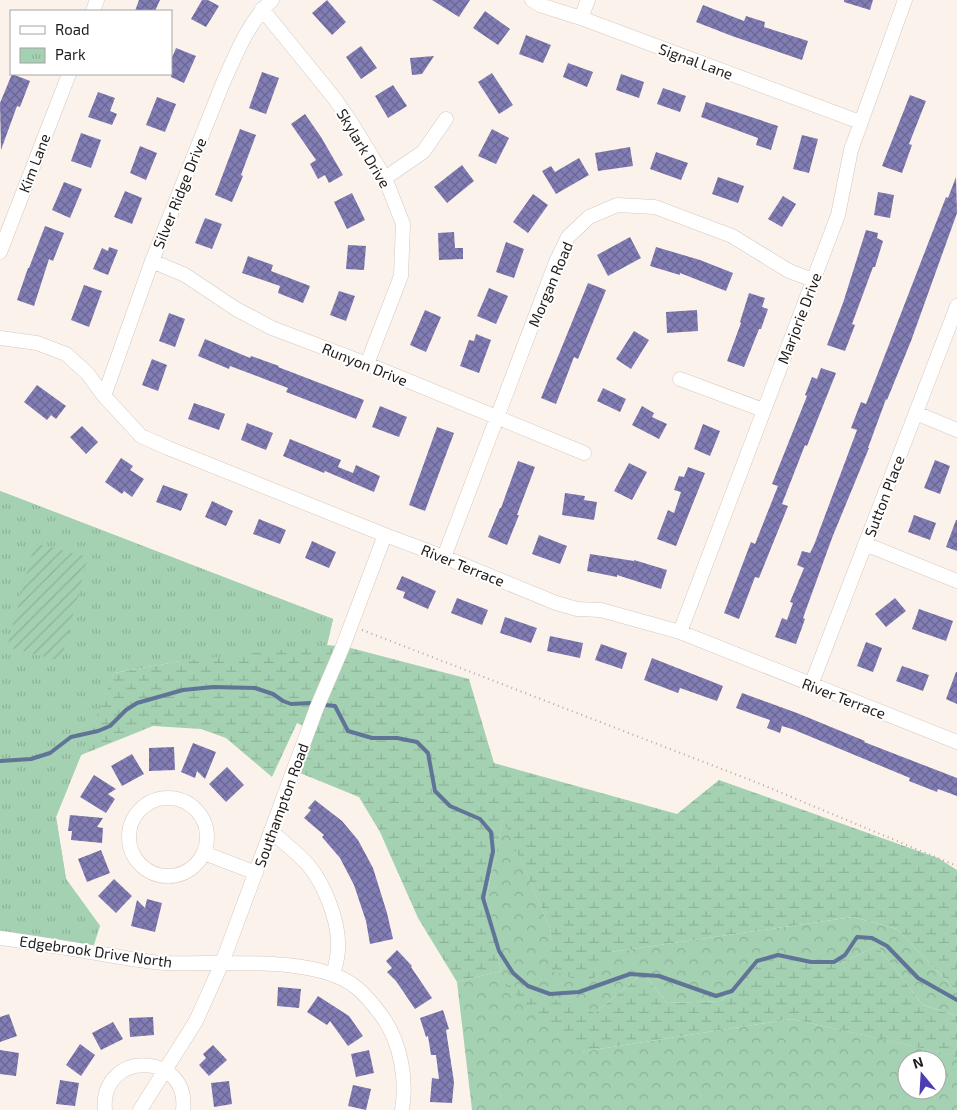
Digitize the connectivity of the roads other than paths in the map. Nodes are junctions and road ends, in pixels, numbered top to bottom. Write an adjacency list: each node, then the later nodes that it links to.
1 (532, 0): 5 (street, Signal Lane)
2 (588, 0): 5 (street)
3 (905, 0): 8 (street, Marjorie Drive)
4 (267, 5): 9 (street, Skylark Drive); 11 (street, Silver Ridge Drive)
5 (581, 18): 8 (street, Signal Lane)
6 (69, 75): 10 (street, Kim Lane)
7 (446, 119): 9 (street)
8 (860, 122): 12 (street, Marjorie Drive)
9 (385, 178): 15 (street, Skylark Drive)
10 (0, 252)
11 (152, 261): 15 (street, Runyon Drive); 17 (street, Silver Ridge Drive)
12 (813, 280): 18 (street, Marjorie Drive); 20 (street, Morgan Road)
13 (957, 306): 19 (street, Sutton Place)
14 (0, 338): 17 (street, River Terrace)
15 (367, 364): 20 (street, Runyon Drive)
16 (680, 379): 18 (street)
17 (104, 396): 23 (street, River Terrace)
18 (763, 410): 27 (street, Marjorie Drive)
19 (916, 413): 21 (street); 24 (street, Sutton Place)
20 (497, 417): 22 (street, Runyon Drive); 25 (street, Morgan Road)
21 (957, 430)
22 (584, 453)
23 (385, 535): 25 (street, River Terrace); 30 (street, Southampton Road)
24 (865, 544): 26 (street); 28 (street, Sutton Place)
25 (444, 557): 27 (street, River Terrace)
26 (957, 581)
27 (680, 632): 28 (street, River Terrace)
28 (811, 686): 29 (street, River Terrace)
29 (957, 742)
30 (272, 832): 32 (street, Southampton Road); 35 (street)
31 (204, 853): 31 (street); 32 (street)
32 (256, 873): 34 (street, Southampton Road)
33 (0, 938): 34 (street, Edgebrook Drive North)
34 (222, 963): 35 (street, Edgebrook Drive North); 36 (street, Southampton Road)
35 (333, 975): 40 (street, Edgebrook Drive North)
36 (166, 1071): 37 (street); 38 (street, Southampton Road); 39 (street)
37 (106, 1110)
38 (140, 1110)
39 (183, 1110)
40 (402, 1110)

